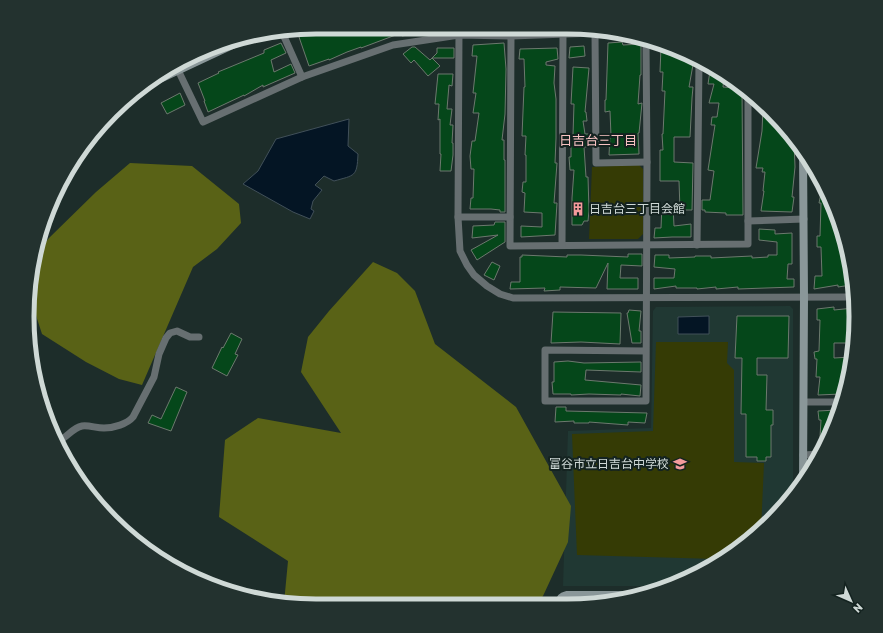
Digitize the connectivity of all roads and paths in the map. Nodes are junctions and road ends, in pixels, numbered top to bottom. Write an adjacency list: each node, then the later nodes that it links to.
1 (449, 34): 11 (street)
2 (459, 34): 15 (street)
3 (485, 34): 6 (street)
4 (563, 34): 6 (street); 20 (street)
5 (284, 36): 11 (street)
6 (511, 36): 16 (street)
7 (596, 36): 13 (street)
8 (646, 46): 13 (street)
9 (699, 67): 21 (street)
10 (178, 70): 11 (street)
11 (302, 77)
12 (748, 100): 18 (street)
13 (647, 162): 19 (street)
14 (803, 163): 17 (street)
15 (458, 217): 16 (street); 24 (street)
16 (510, 217): 20 (street)
17 (804, 219): 18 (street); 22 (street)
18 (748, 221): 21 (street)
19 (646, 244): 20 (street); 21 (street); 24 (street)
20 (562, 245)
21 (697, 245)
22 (804, 297): 23 (street); 24 (street); 27 (street)
23 (848, 297)
24 (646, 298): 26 (street)
25 (199, 337): 29 (street)
26 (646, 351): 26 (street)
27 (804, 402): 28 (street); 31 (street)
28 (835, 402)
29 (62, 439)
30 (813, 454): 31 (street)
31 (803, 455): 32 (street)
32 (803, 470)
33 (616, 595): 34 (street)
34 (560, 599)

